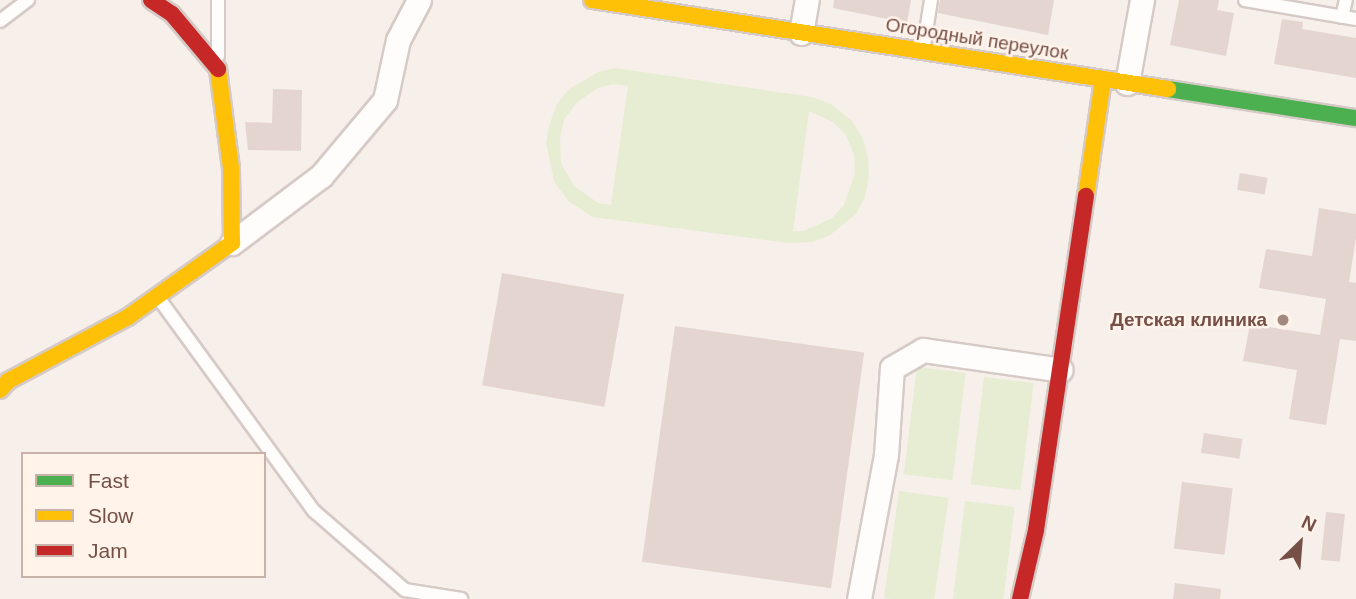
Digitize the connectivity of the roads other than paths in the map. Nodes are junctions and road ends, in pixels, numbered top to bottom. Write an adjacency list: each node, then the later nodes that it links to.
1 (28, 0): 13 (lane)
2 (151, 0): 16 (street)
3 (218, 0): 16 (lane)
4 (419, 0): 20 (street)
5 (592, 0): 14 (street, Огородный переулок)
6 (807, 0): 14 (street)
7 (931, 0): 15 (lane)
8 (1142, 0): 18 (street)
9 (1245, 0): 11 (lane)
10 (1346, 0): 11 (lane)
11 (1342, 17): 12 (lane)
12 (1356, 19)
13 (0, 21)
14 (801, 33): 15 (street, Огородный переулок)
15 (923, 52): 17 (street, Огородный переулок)
16 (218, 67): 20 (street)
17 (1103, 79): 18 (street, Огородный переулок); 22 (street)
18 (1127, 83): 19 (street, Огородный переулок)
19 (1356, 118)
20 (232, 243): 21 (street)
21 (157, 296): 23 (street); 24 (lane)
22 (1061, 370): 25 (street); 26 (street)
23 (0, 390)
24 (461, 599)
25 (859, 599)
26 (1020, 599)

